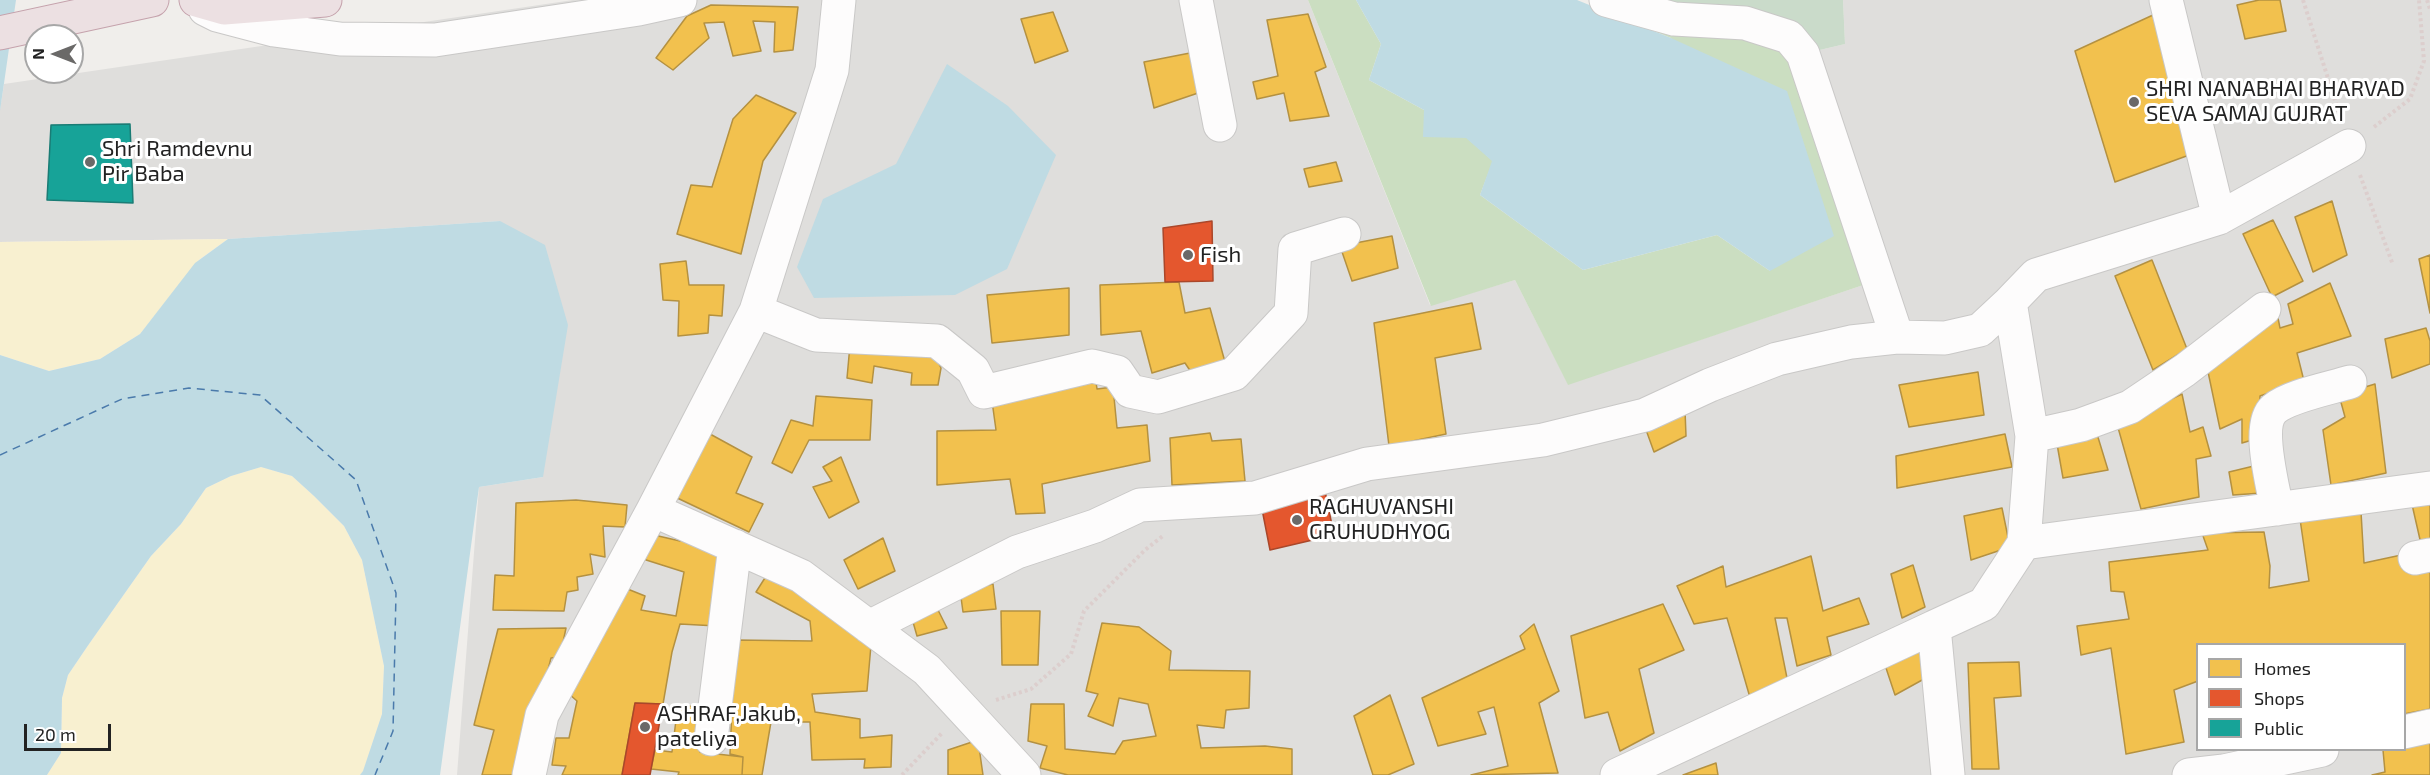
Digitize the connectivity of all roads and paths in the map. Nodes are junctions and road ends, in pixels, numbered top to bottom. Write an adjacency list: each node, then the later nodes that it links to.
1 (152, 0): 13 (highway)
2 (187, 0): 5 (street)
3 (196, 0): 4 (highway)
4 (325, 0)
5 (680, 0)
6 (839, 0): 20 (street)
7 (1196, 0): 14 (street)
8 (1606, 0): 21 (street)
9 (2166, 0): 16 (street)
10 (2419, 0): 15 (path)
11 (2427, 0): 12 (path)
12 (2430, 9)
13 (0, 33)
14 (1220, 125)
15 (2349, 146): 16 (street)
16 (2219, 218): 18 (street)
17 (1344, 234): 20 (street)
18 (2010, 302): 21 (street); 23 (street)
19 (2264, 309): 23 (street)
20 (756, 311): 26 (street)
21 (1896, 337): 30 (street)
22 (2350, 382): 25 (street)
23 (2032, 436): 28 (street)
24 (2430, 488): 25 (street)
25 (2277, 509): 28 (street)
26 (653, 510): 29 (street); 37 (street)
27 (1172, 529): 32 (path)
28 (2024, 543): 31 (street)
29 (735, 546): 30 (street); 35 (street)
30 (869, 627): 32 (street)
31 (1934, 627): 40 (street); 41 (street)
32 (964, 710): 38 (path); 39 (street)
33 (2430, 726): 34 (street)
34 (2406, 732)
35 (711, 739)
36 (2317, 751): 42 (street)
37 (529, 775)
38 (902, 775)
39 (1024, 775)
40 (1617, 775)
41 (1948, 775)
42 (2189, 775)

